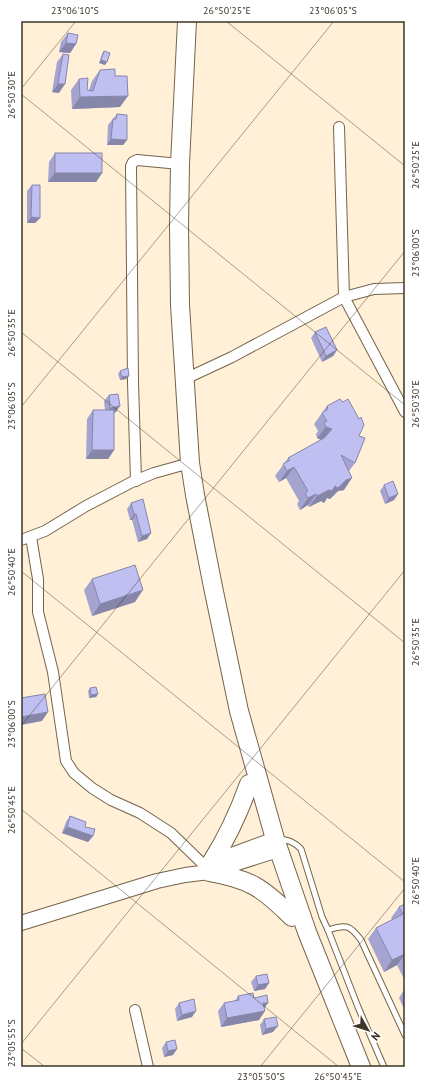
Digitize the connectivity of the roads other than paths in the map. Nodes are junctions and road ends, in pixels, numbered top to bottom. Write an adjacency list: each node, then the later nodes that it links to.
1 (187, 21): 3 (highway)
2 (339, 127): 5 (street)
3 (180, 164): 6 (highway); 9 (street)
4 (405, 288): 5 (street)
5 (344, 297): 6 (street); 7 (street)
6 (185, 379): 8 (highway)
7 (405, 412)
8 (190, 463): 9 (street); 10 (highway)
9 (136, 480): 11 (street)
10 (195, 495): 13 (highway); 15 (highway)
11 (31, 537): 12 (street); 16 (street)
12 (21, 540)
13 (249, 784): 15 (highway); 16 (highway)
14 (295, 842): 15 (lane); 15 (lane); 19 (lane)
15 (272, 846): 16 (main road); 17 (highway); 24 (highway)
16 (208, 867): 17 (highway); 18 (main road)
17 (292, 917): 23 (highway)
18 (21, 923)
19 (328, 930): 21 (lane); 25 (lane)
20 (135, 1010): 22 (street)
21 (405, 1035)
22 (148, 1067)
23 (349, 1067)
24 (361, 1067)
25 (384, 1067)

